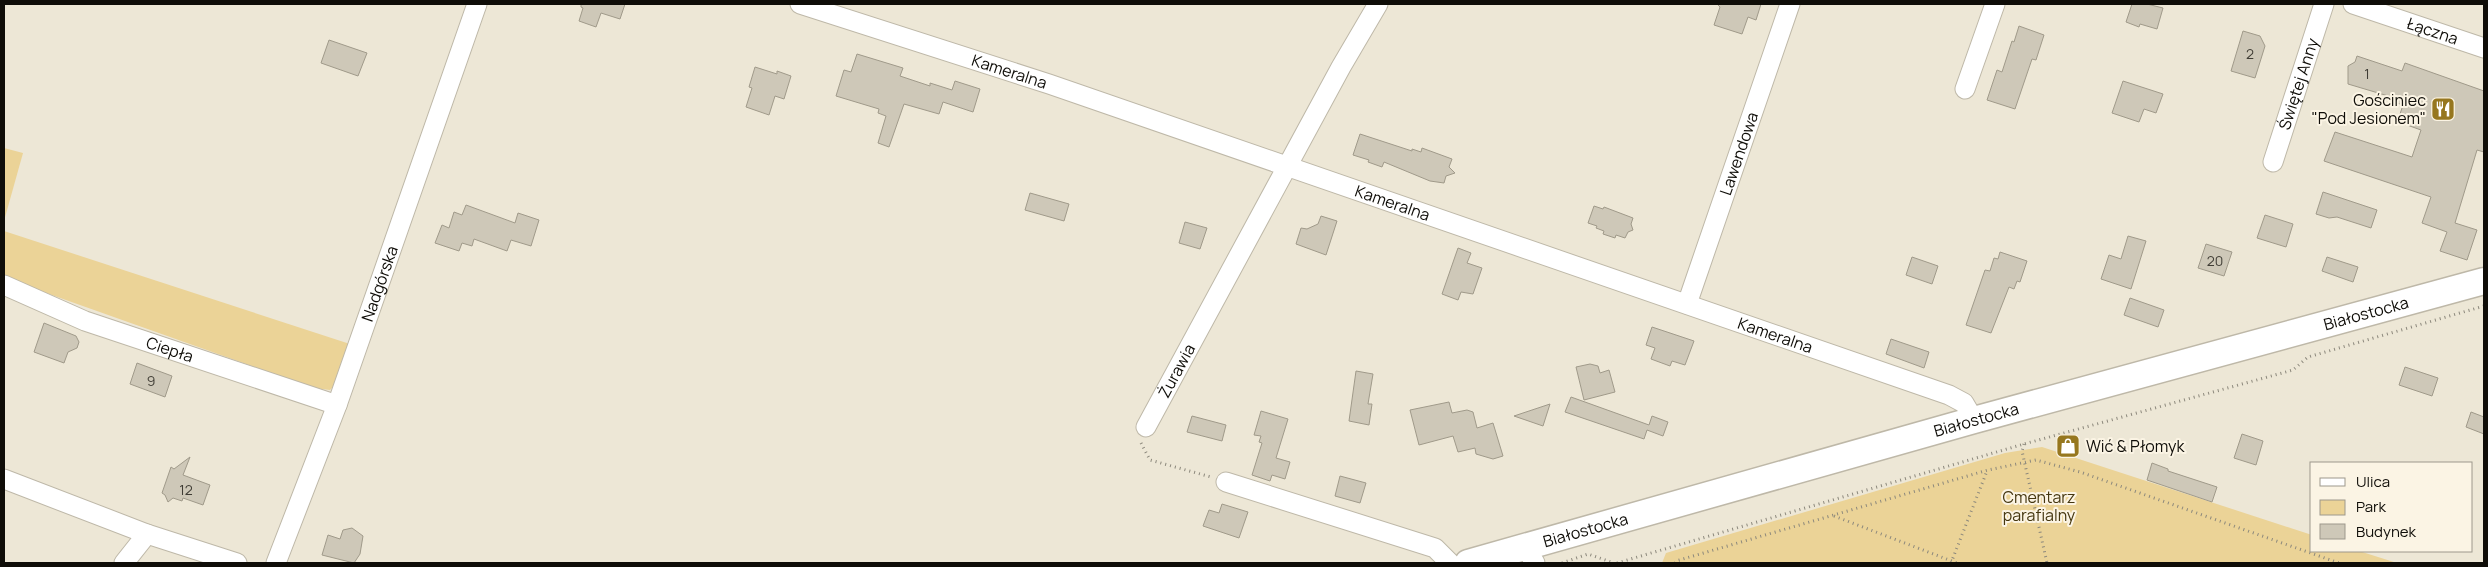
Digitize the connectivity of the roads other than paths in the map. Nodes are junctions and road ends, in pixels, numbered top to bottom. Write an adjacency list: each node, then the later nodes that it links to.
1 (477, 4): 15 (street, Nadgórska)
2 (800, 4): 11 (street, Kameralna)
3 (1378, 4): 11 (street, Żurawia)
4 (1790, 4): 14 (street, Lawendowa)
5 (1995, 4): 9 (street)
6 (2324, 4): 10 (street, Świętej Anny)
7 (2353, 4): 8 (street, Łączna)
8 (2484, 48)
9 (1965, 89)
10 (2273, 162)
11 (1288, 166): 14 (street, Kameralna); 17 (street, Żurawia)
12 (2484, 281): 16 (street, Białostocka)
13 (4, 285): 15 (street, Ciepła)
14 (1687, 304): 16 (street, Kameralna)
15 (338, 405): 24 (street, Nadgórska)
16 (1974, 420): 21 (street, Białostocka)
17 (1146, 427)
18 (4, 480): 20 (street)
19 (1226, 482): 25 (street)
20 (147, 534): 22 (street); 23 (street)
21 (1530, 556): 26 (street, Białostocka)
22 (124, 563)
23 (237, 563)
24 (276, 563)
25 (1450, 563)
26 (1468, 563)

